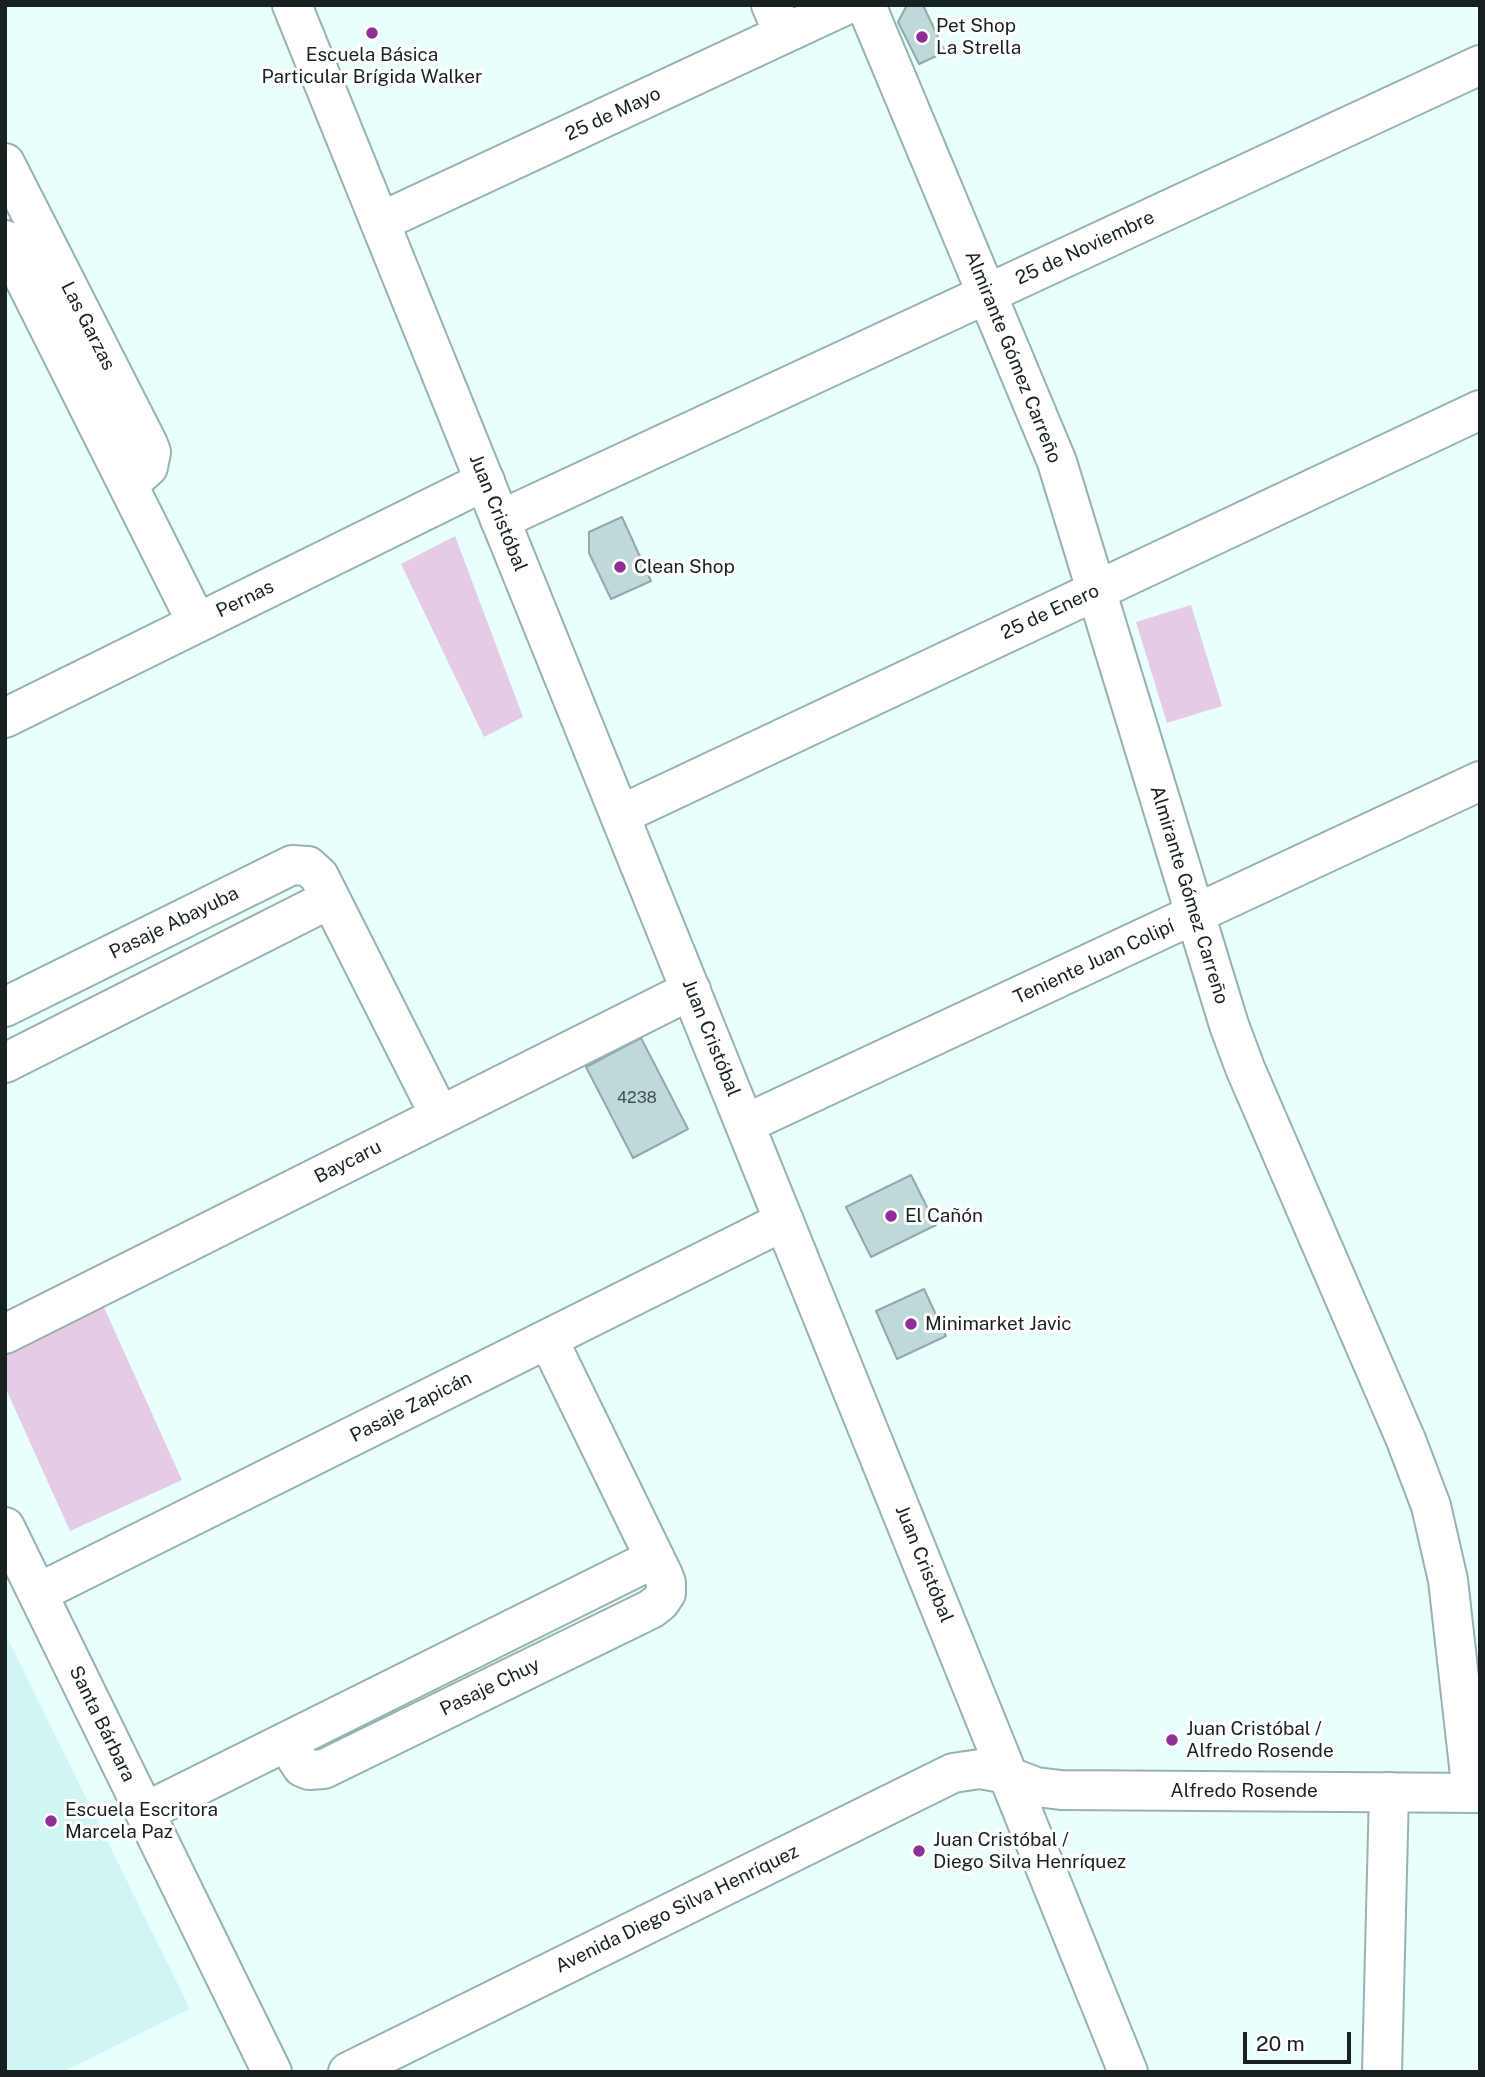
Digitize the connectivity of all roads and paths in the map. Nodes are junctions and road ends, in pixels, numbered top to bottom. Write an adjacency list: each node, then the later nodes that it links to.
1 (292, 5): 7 (street, Juan Cristóbal)
2 (846, 5): 4 (street, 25 de Mayo)
3 (866, 5): 9 (street, Almirante Gómez Carreño)
4 (778, 20): 7 (street, 25 de Mayo)
5 (1480, 65): 9 (street, 25 de Noviembre)
6 (5, 163): 12 (street, Las Garzas)
7 (380, 222): 11 (street, Juan Cristóbal)
8 (5, 240): 12 (street, Las Garzas)
9 (987, 294): 13 (street, 25 de Noviembre); 14 (street, Almirante Gómez Carreño)
10 (1480, 410): 14 (street, 25 de Enero)
11 (485, 481): 13 (street, Juan Cristóbal); 15 (street, Pernas)
12 (128, 485): 15 (street, Las Garzas)
13 (500, 520): 18 (street, Juan Cristóbal)
14 (1096, 591): 18 (street, 25 de Enero); 20 (street, Almirante Gómez Carreño)
15 (197, 623): 16 (street, Pernas)
16 (5, 718)
17 (1480, 781): 20 (street, Teniente Juan Colipí)
18 (620, 815): 21 (street, Juan Cristóbal)
19 (330, 899): 22 (street, Pasaje Abayuba); 23 (street); 24 (street, Pasaje Abayuba)
20 (1195, 915): 25 (street, Teniente Juan Colipí); 33 (street, Almirante Gómez Carreño)
21 (691, 990): 24 (street, Baycaru); 25 (street, Juan Cristóbal)
22 (5, 1007)
23 (5, 1063)
24 (440, 1116): 27 (street, Baycaru)
25 (745, 1124): 26 (street, Juan Cristóbal)
26 (785, 1221): 28 (street, Pasaje Zapicán); 31 (street, Juan Cristóbal)
27 (5, 1334)
28 (548, 1339): 30 (street, Pasaje Zapicán); 34 (street, Pasaje Chuy)
29 (5, 1527): 30 (street, Santa Bárbara)
30 (38, 1594): 34 (street, Santa Bárbara)
31 (1010, 1777): 32 (street, Alfredo Rosende); 36 (street, Avenida Diego Silva Henríquez); 37 (street, Juan Cristóbal)
32 (1389, 1792): 33 (street, Alfredo Rosende); 38 (street)
33 (1476, 1793)
34 (145, 1812): 35 (street, Santa Bárbara)
35 (272, 2072)
36 (348, 2072)
37 (1128, 2072)
38 (1382, 2072)

